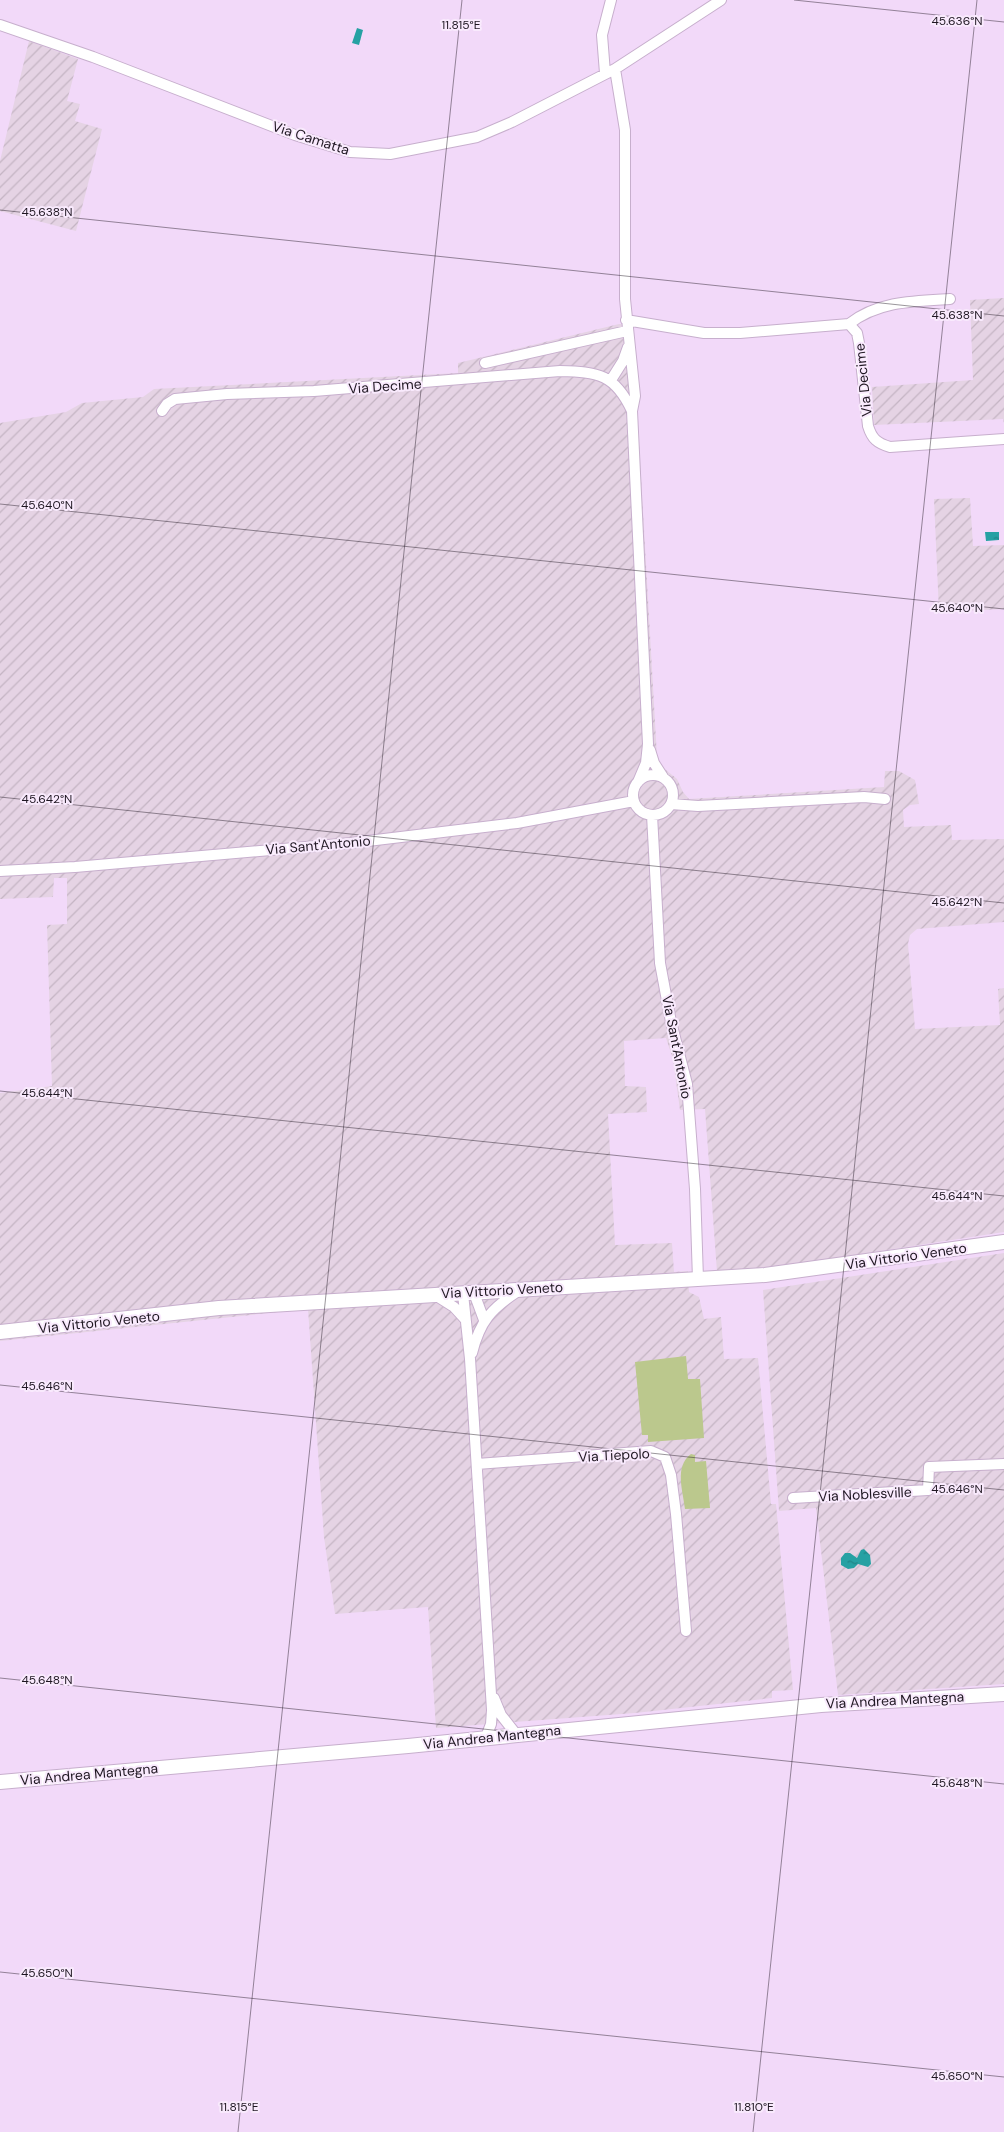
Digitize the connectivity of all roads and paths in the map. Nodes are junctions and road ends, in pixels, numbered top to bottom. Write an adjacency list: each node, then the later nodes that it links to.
1 (611, 0): 4 (street)
2 (721, 0): 4 (street, Via Camatta)
3 (0, 25): 4 (street, Via Camatta)
4 (610, 71): 7 (street)
5 (950, 299): 6 (street)
6 (849, 324): 7 (street); 14 (street, Via Decime)
7 (627, 325): 8 (street); 9 (street)
8 (629, 344): 10 (street); 11 (street)
9 (485, 363)
10 (633, 371): 11 (street); 13 (street)
11 (615, 383): 12 (street, Via Decime); 13 (street)
12 (162, 411)
13 (632, 411): 15 (street)
14 (1004, 439)
15 (648, 744): 16 (street); 17 (street)
16 (663, 777): 17 (street); 20 (street)
17 (638, 782): 19 (street)
18 (885, 800): 20 (street)
19 (634, 801): 21 (street); 22 (street, Via Sant'Antonio)
20 (671, 804): 21 (street)
21 (652, 815): 24 (street, Via Sant'Antonio)
22 (0, 871)
23 (1004, 1242): 24 (main road, Via Vittorio Veneto)
24 (698, 1279): 25 (main road, Via Vittorio Veneto)
25 (518, 1291): 27 (main road, Via Vittorio Veneto); 29 (street)
26 (433, 1294): 27 (main road, Via Vittorio Veneto); 28 (street); 30 (main road, Via Vittorio Veneto)
27 (469, 1294): 28 (street); 29 (street)
28 (465, 1319): 31 (street)
29 (484, 1320): 31 (street)
30 (0, 1332)
31 (470, 1359): 32 (street)
32 (477, 1464): 35 (street, Via Tiepolo); 36 (street)
33 (1004, 1464): 34 (street, Via Noblesville)
34 (793, 1498)
35 (686, 1631)
36 (491, 1690): 38 (street); 39 (street)
37 (1004, 1694): 40 (main road, Via Andrea Mantegna)
38 (501, 1715): 39 (street); 40 (street)
39 (493, 1733): 40 (main road, Via Andrea Mantegna); 41 (main road, Via Andrea Mantegna)
40 (516, 1734)
41 (0, 1782)

